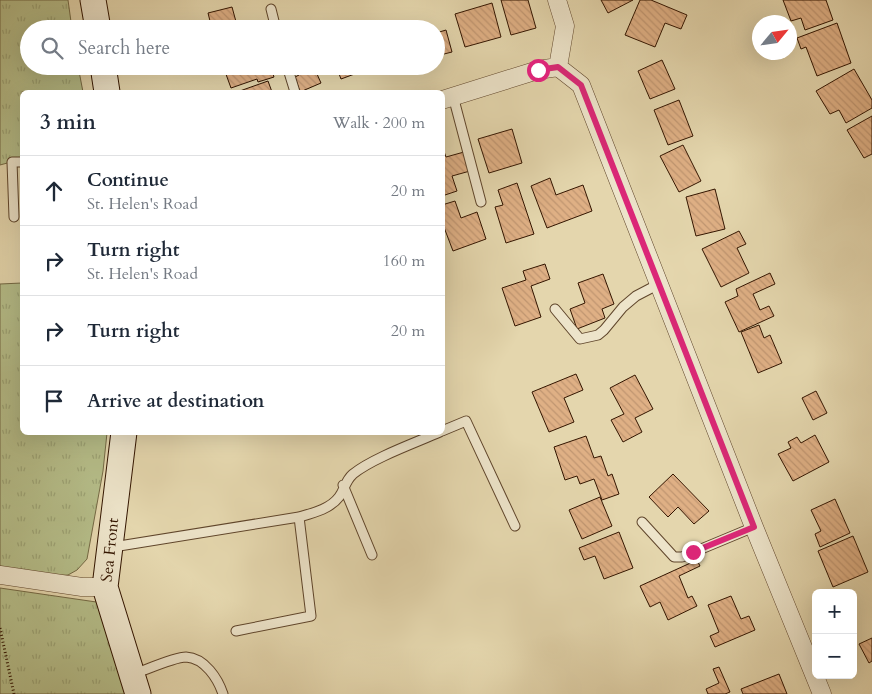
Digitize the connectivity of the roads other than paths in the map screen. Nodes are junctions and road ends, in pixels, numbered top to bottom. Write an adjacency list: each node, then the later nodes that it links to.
1 (93, 0): 4 (street)
2 (557, 0): 6 (street)
3 (271, 9): 5 (lane)
4 (96, 20)
5 (274, 20)
6 (558, 67): 11 (street); 15 (street)
7 (105, 75): 9 (street)
8 (290, 75): 10 (lane)
9 (108, 90)
10 (294, 90)
11 (448, 98): 13 (lane)
12 (20, 162): 14 (lane)
13 (481, 202)
14 (14, 217)
15 (659, 284): 16 (lane); 24 (street)
16 (555, 309)
17 (445, 430): 23 (lane)
18 (124, 435): 25 (street, Sea Front)
19 (434, 435): 20 (lane)
20 (343, 485): 21 (lane); 26 (lane)
21 (299, 517): 25 (lane); 29 (lane)
22 (642, 522): 24 (lane)
23 (515, 526)
24 (754, 527): 32 (street)
25 (110, 547): 28 (street, Sea Front)
26 (372, 555)
27 (0, 575): 28 (street)
28 (105, 587): 30 (street, Sea Front)
29 (236, 631)
30 (134, 684): 31 (lane)
31 (223, 694)
32 (822, 694)

